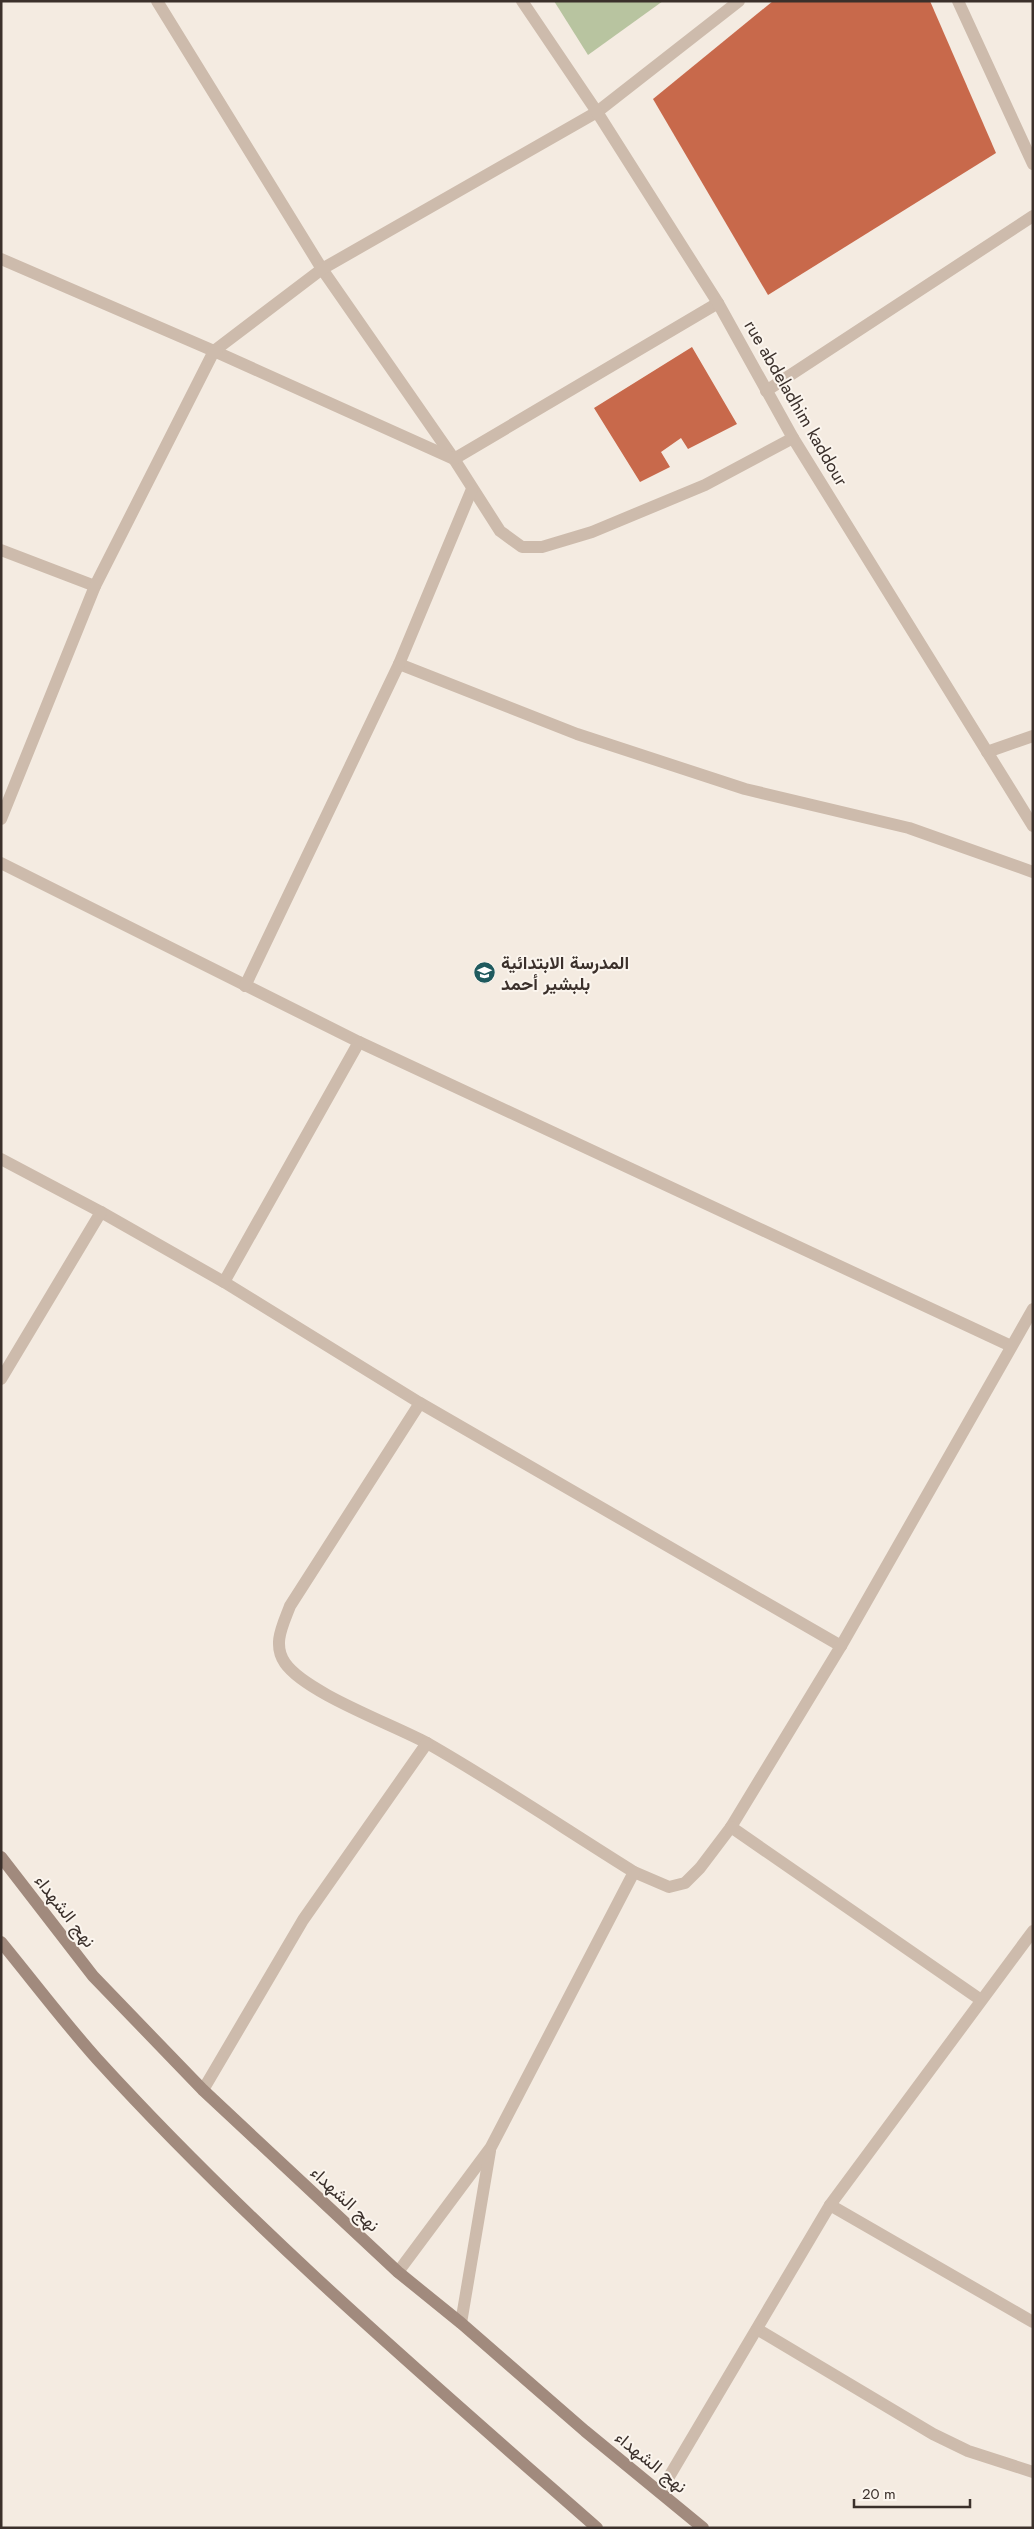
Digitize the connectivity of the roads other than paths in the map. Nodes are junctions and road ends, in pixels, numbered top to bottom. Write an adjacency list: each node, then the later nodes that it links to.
1 (157, 1): 9 (street)
2 (522, 1): 5 (street, rue abdeladhim kaddour)
3 (739, 1): 5 (street)
4 (958, 1): 6 (street)
5 (598, 112): 9 (street); 10 (street, rue abdeladhim kaddour)
6 (1033, 164)
7 (1033, 216): 12 (street)
8 (1, 259): 11 (street)
9 (322, 269): 11 (street); 14 (street)
10 (718, 303): 12 (street, rue abdeladhim kaddour); 14 (street)
11 (214, 351): 14 (street); 17 (street)
12 (766, 390): 13 (street, rue abdeladhim kaddour)
13 (793, 438): 15 (street); 20 (street, rue abdeladhim kaddour)
14 (454, 459): 15 (street)
15 (472, 489): 18 (street)
16 (1, 550): 17 (street)
17 (95, 586): 21 (street)
18 (399, 664): 24 (street); 25 (street)
19 (1033, 736): 20 (street)
20 (987, 752): 22 (street, rue abdeladhim kaddour)
21 (1, 819)
22 (1033, 826)
23 (1, 863): 25 (street)
24 (1033, 872)
25 (245, 986): 26 (street)
26 (359, 1042): 29 (street); 31 (street)
27 (1, 1158): 28 (street)
28 (101, 1212): 29 (street); 32 (street)
29 (224, 1282): 33 (street)
30 (1033, 1309): 31 (street)
31 (1011, 1346): 34 (street)
32 (1, 1378)
33 (420, 1403): 34 (street); 35 (street)
34 (841, 1646): 36 (street)
35 (427, 1743): 38 (street); 42 (street)
36 (731, 1827): 38 (street); 41 (street)
37 (1, 1857): 42 (main road, نهج الشهداء)
38 (634, 1872): 43 (street)
39 (1033, 1931): 41 (street)
40 (1, 1942): 51 (main road)
41 (981, 2000): 44 (street)
42 (203, 2090): 45 (main road, نهج الشهداء)
43 (491, 2147): 45 (street); 47 (street)
44 (830, 2205): 46 (street); 48 (street)
45 (398, 2272): 47 (main road, نهج الشهداء)
46 (1033, 2322)
47 (461, 2323): 50 (main road, نهج الشهداء)
48 (757, 2329): 49 (street); 50 (street)
49 (1033, 2472)
50 (660, 2492): 52 (main road, نهج الشهداء)
51 (596, 2528)
52 (703, 2528)

